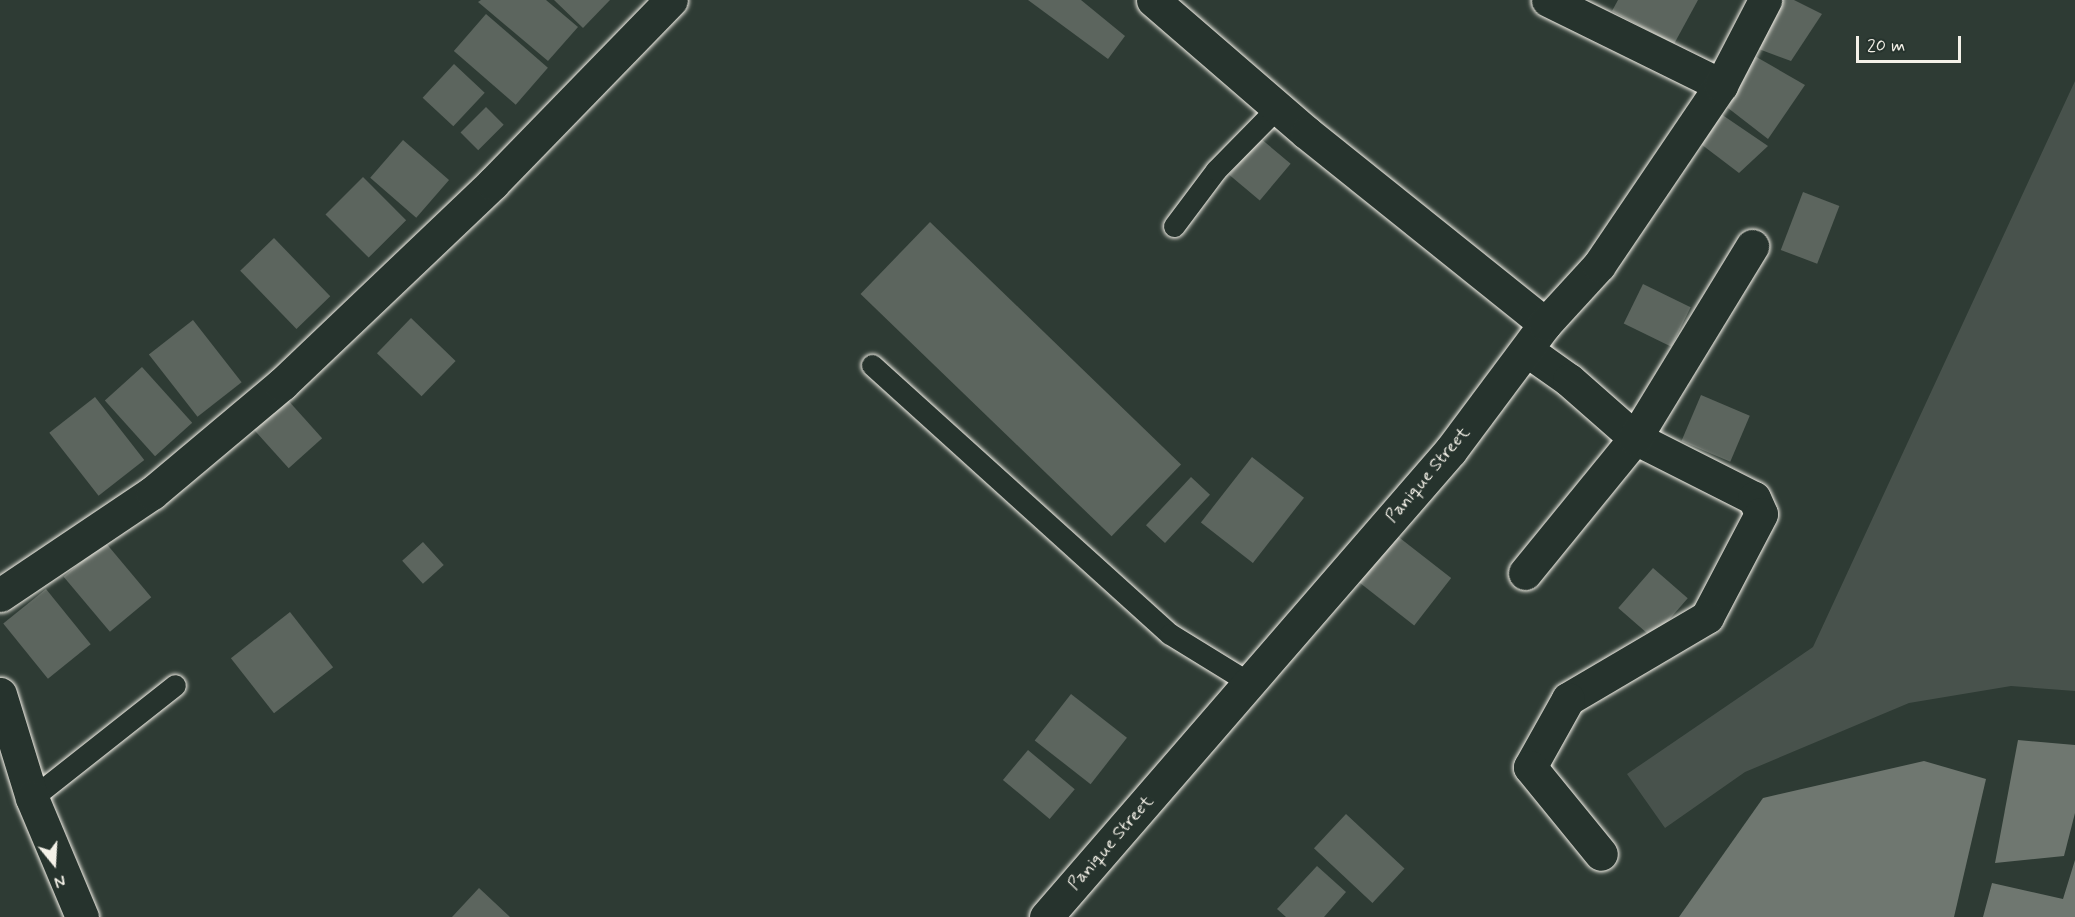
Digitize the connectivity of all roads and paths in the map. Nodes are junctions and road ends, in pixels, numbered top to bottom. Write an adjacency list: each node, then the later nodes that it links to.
1 (671, 0): 13 (street)
2 (1153, 0): 6 (street)
3 (1548, 0): 5 (street)
4 (1765, 0): 5 (street, Panique Street)
5 (1721, 85): 9 (street, Panique Street)
6 (1278, 106): 7 (lane); 9 (street)
7 (1174, 226)
8 (1752, 246): 11 (street)
9 (1537, 338): 11 (street); 14 (street, Panique Street)
10 (872, 365): 14 (lane)
11 (1635, 438): 12 (street); 18 (street)
12 (1525, 573)
13 (0, 595)
14 (1248, 682): 20 (street, Panique Street)
15 (175, 685): 17 (lane)
16 (0, 694): 17 (street)
17 (32, 798): 19 (street)
18 (1601, 854)
19 (82, 917)
20 (1046, 917)

